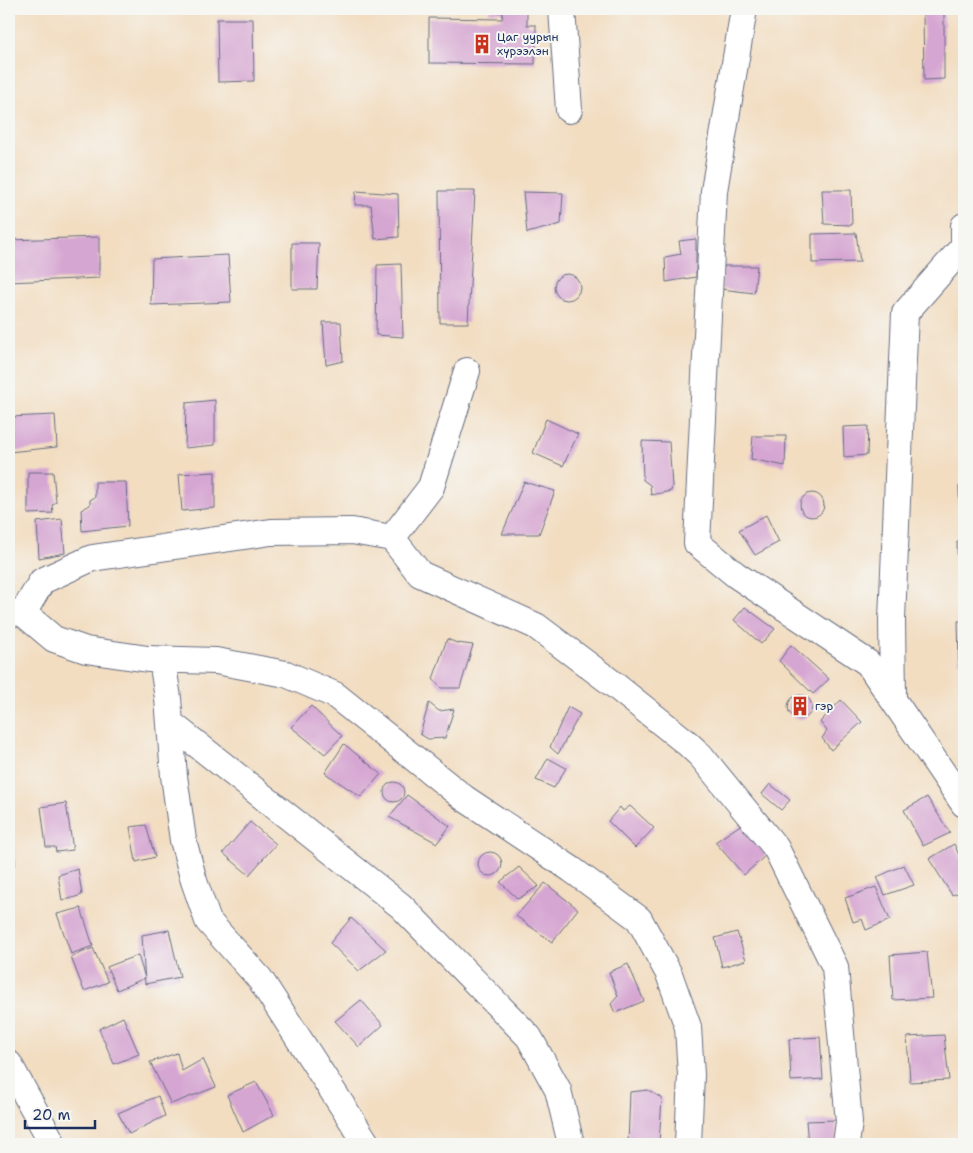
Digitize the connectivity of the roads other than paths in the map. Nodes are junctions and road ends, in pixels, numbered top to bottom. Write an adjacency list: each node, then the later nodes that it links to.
1 (562, 9): 3 (street)
2 (744, 9): 9 (street)
3 (569, 110)
4 (964, 226): 9 (street)
5 (467, 371): 6 (street)
6 (392, 538): 7 (street); 17 (street)
7 (16, 612): 8 (street)
8 (162, 660): 10 (street); 16 (street)
9 (893, 699): 11 (street)
10 (170, 723): 14 (street); 15 (street)
11 (964, 804)
12 (9, 1064): 13 (street)
13 (53, 1144)
14 (367, 1144)
15 (571, 1144)
16 (688, 1144)
17 (846, 1144)

